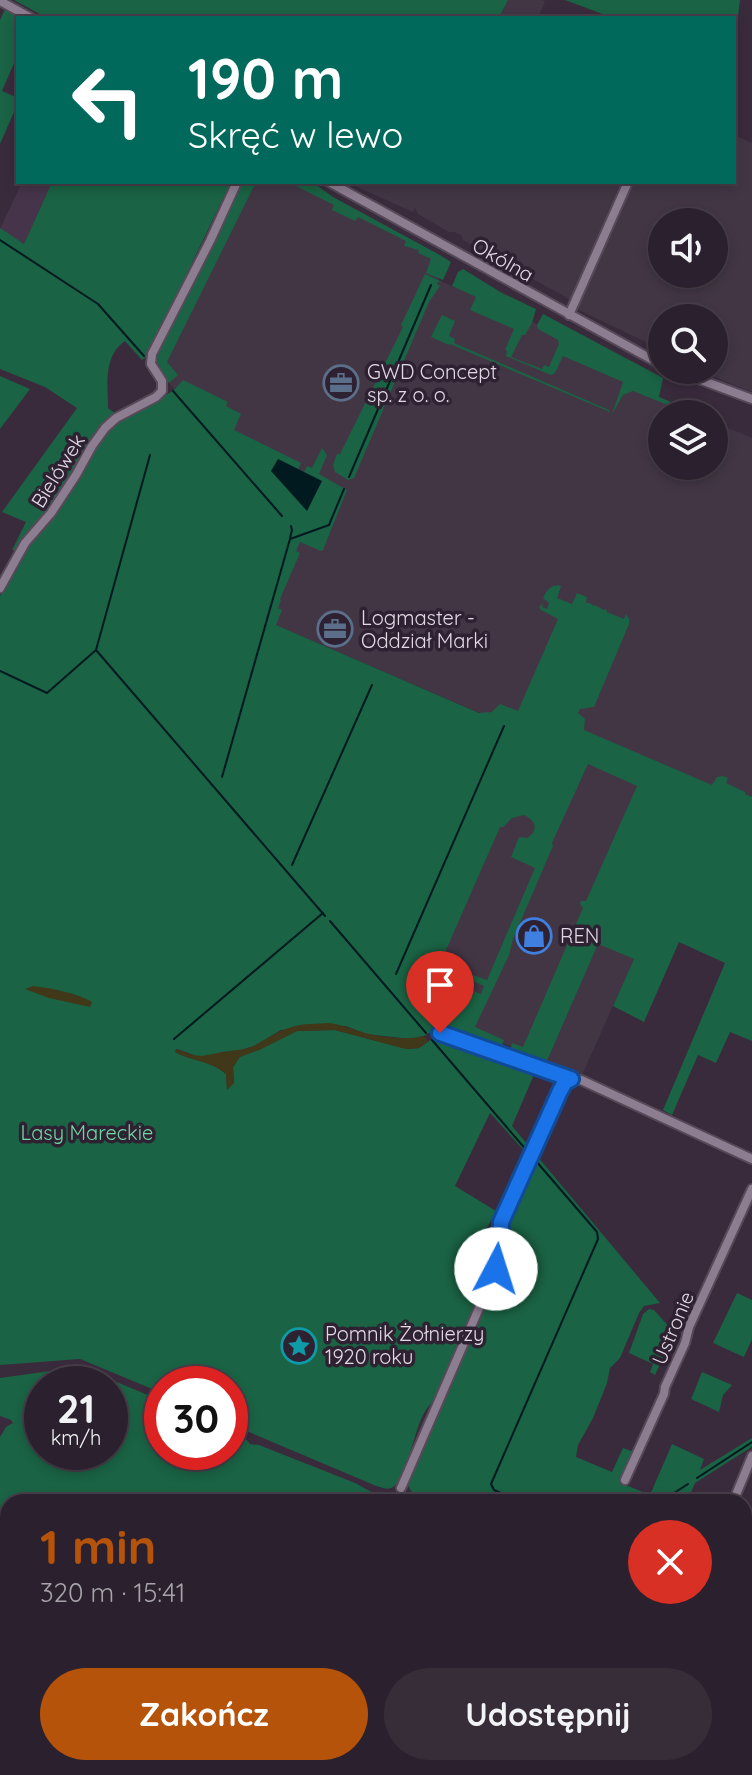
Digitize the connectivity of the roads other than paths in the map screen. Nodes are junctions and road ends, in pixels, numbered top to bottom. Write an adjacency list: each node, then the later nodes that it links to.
1 (0, 1): 2 (street)
2 (27, 16)
3 (236, 184): 10 (street, Bielówek)
4 (333, 184): 6 (street, Okólna)
5 (627, 184): 6 (street)
6 (569, 315): 7 (street, Okólna)
7 (648, 357)
8 (712, 384): 9 (street)
9 (752, 399)
10 (0, 588)
11 (440, 1033): 12 (street)
12 (571, 1079): 13 (street); 17 (street)
13 (752, 1159)
14 (752, 1189): 16 (street, Ustronie)
15 (752, 1456): 18 (street)
16 (625, 1480)
17 (401, 1488)
18 (736, 1494)

